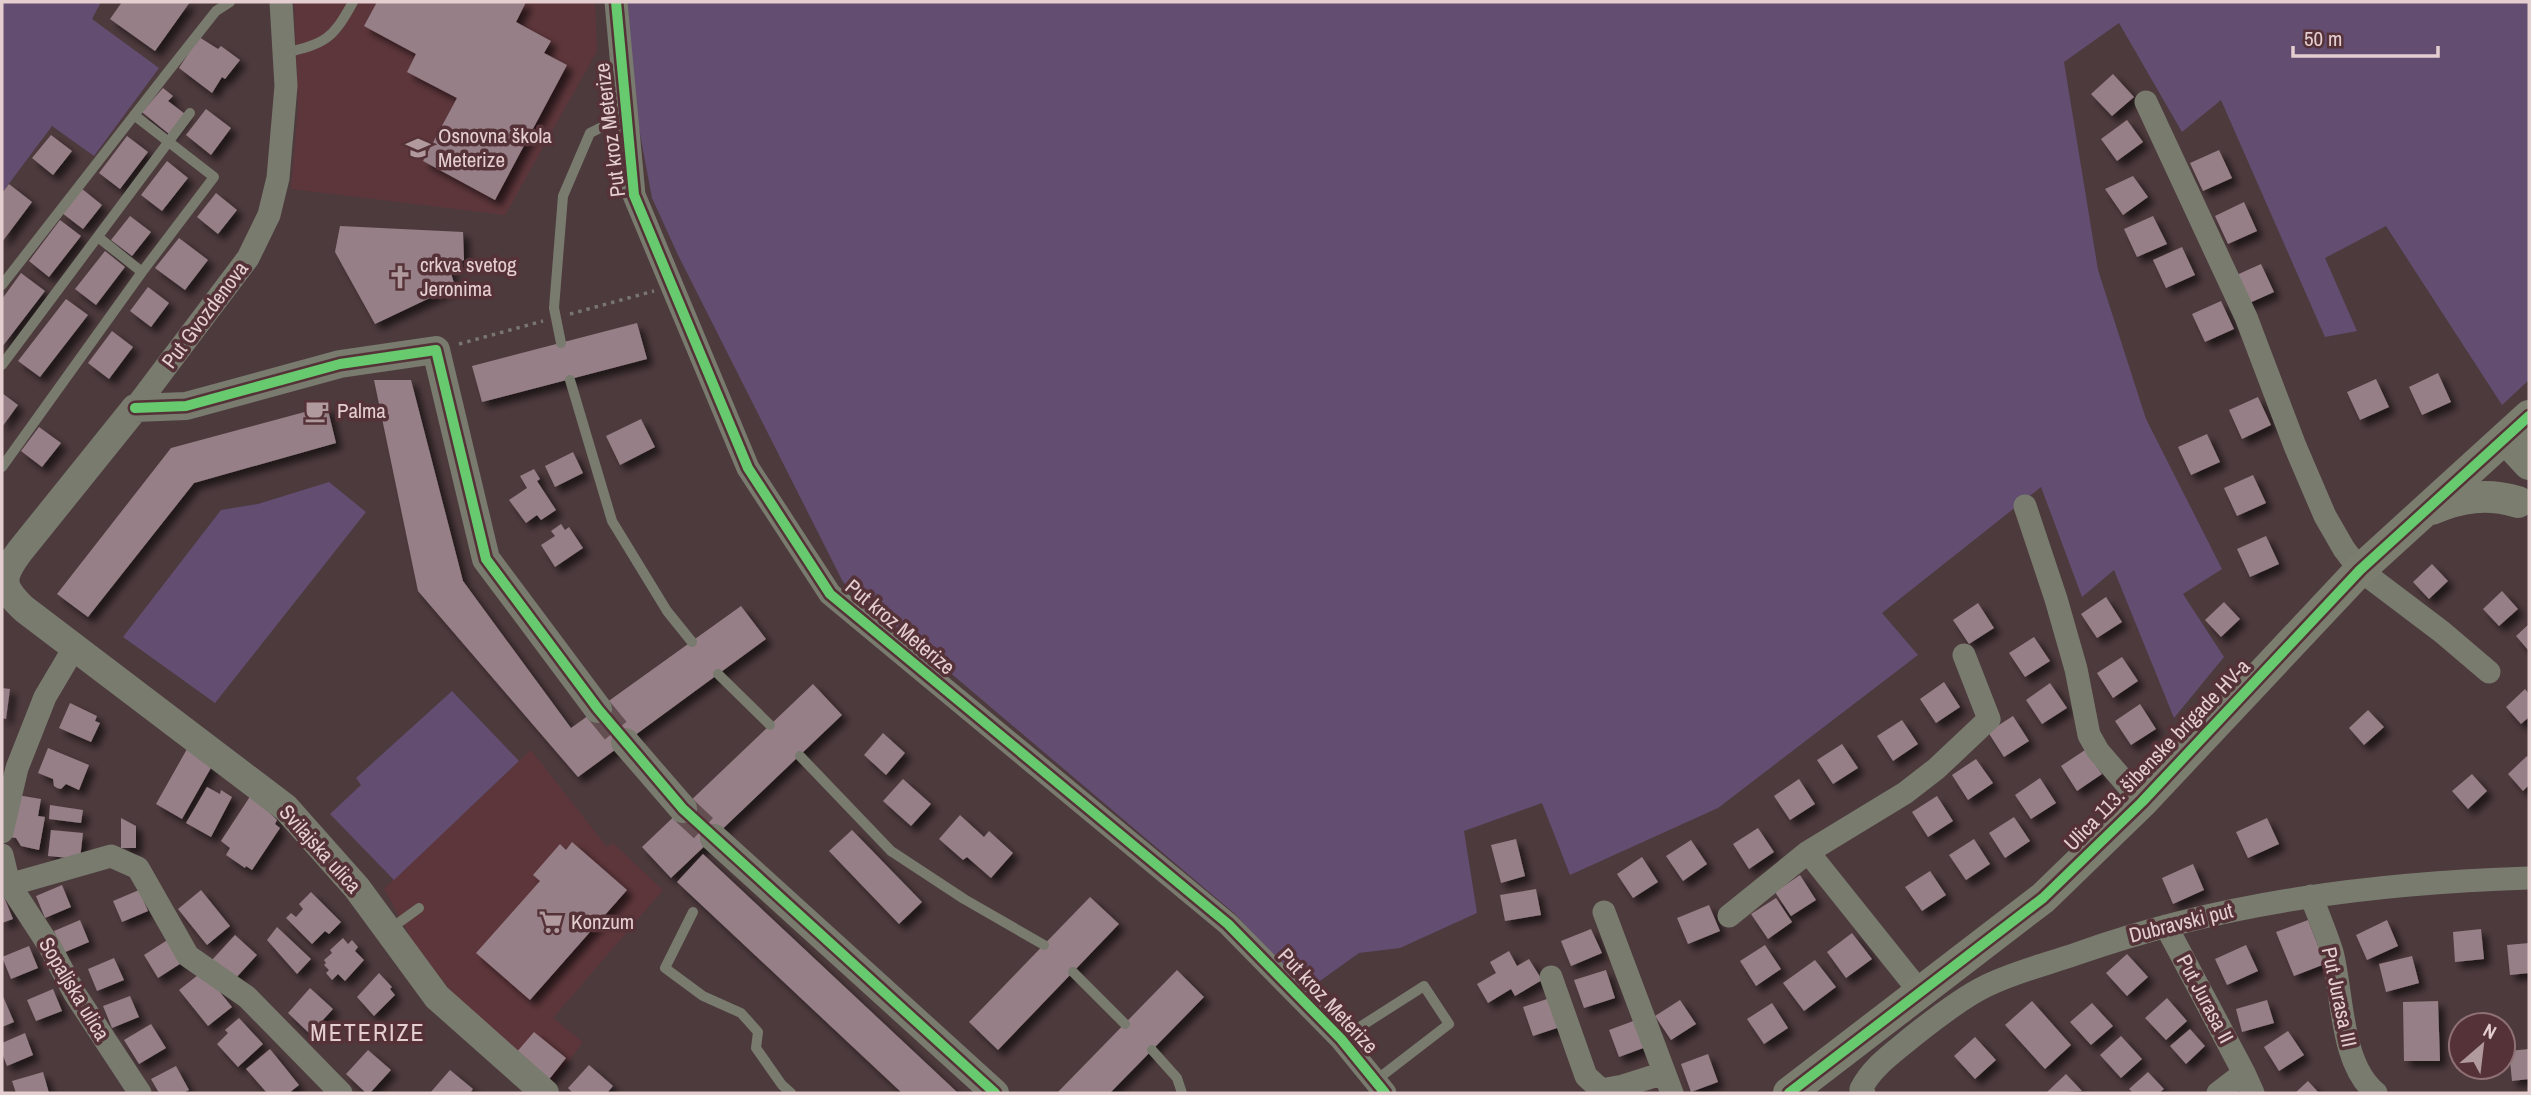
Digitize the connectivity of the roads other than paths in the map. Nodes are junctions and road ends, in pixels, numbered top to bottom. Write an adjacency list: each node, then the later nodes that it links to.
1 (230, 2): 8 (lane)
2 (281, 2): 5 (street, Put Gvozdenova)
3 (353, 2): 5 (lane)
4 (616, 2): 9 (street, Put kroz Meterize)
5 (284, 53): 17 (street, Put Gvozdenova)
6 (2146, 102): 25 (street)
7 (190, 113): 10 (lane)
8 (134, 115): 10 (lane); 13 (lane)
9 (626, 115): 14 (lane, Put kroz Meterize); 56 (street, Put kroz Meterize)
10 (168, 142): 11 (lane); 12 (lane)
11 (98, 237): 12 (lane); 15 (lane)
12 (142, 272): 21 (lane)
13 (2, 285)
14 (561, 343)
15 (2, 365)
16 (570, 380): 27 (lane)
17 (135, 408): 26 (street, Put Gvozdenova); 32 (street)
18 (2529, 416): 19 (main road, Ulica 113. šibenske brigade HV-a)
19 (2500, 443): 20 (main road); 23 (main road); 24 (main road, Ulica 113. šibenske brigade HV-a)
20 (2529, 464)
21 (2, 467)
22 (2025, 506): 36 (street, Ulica 113. šibenske brigade HV-a)
23 (2524, 507): 24 (main road)
24 (2421, 514): 25 (main road, Ulica 113. šibenske brigade HV-a)
25 (2360, 570): 30 (street); 36 (main road, Ulica 113. šibenske brigade HV-a)
26 (2, 581): 28 (street, Svilajska ulica)
27 (692, 642)
28 (74, 648): 38 (street); 50 (street, Svilajska ulica)
29 (1964, 655): 40 (street)
30 (2489, 672)
31 (718, 674): 33 (lane)
32 (597, 709)
33 (770, 725)
34 (625, 742): 37 (street)
35 (800, 756): 51 (lane)
36 (2142, 802): 54 (main road, Ulica 113. šibenske brigade HV-a)
37 (683, 809)
38 (2, 832)
39 (714, 838): 66 (street)
40 (1808, 852): 48 (street); 54 (street)
41 (2, 855): 43 (street)
42 (2529, 878): 44 (street, Dubravski put)
43 (6, 885): 62 (street, Sopaljska ulica); 63 (street)
44 (2311, 896): 49 (street, Dubravski put); 70 (street, Put Jurasa III)
45 (419, 908): 50 (lane)
46 (693, 912): 65 (lane)
47 (1604, 912): 58 (street)
48 (1729, 916)
49 (2166, 926): 59 (street, Dubravski put); 60 (street, Put Jurasa II)
50 (387, 930): 64 (street, Svilajska ulica)
51 (1044, 945)
52 (1073, 972): 55 (lane)
53 (1551, 977): 58 (street)
54 (1920, 992): 68 (main road, Ulica 113. šibenske brigade HV-a)
55 (1125, 1024)
56 (1341, 1039): 61 (street, Put kroz Meterize); 61 (lane)
57 (1152, 1050): 67 (lane)
58 (1668, 1083)
59 (1866, 1083)
60 (2249, 1083): 69 (street, Put Jurasa II)
61 (1380, 1087)
62 (140, 1093)
63 (341, 1093)
64 (545, 1093)
65 (791, 1093)
66 (995, 1093)
67 (1182, 1093)
68 (1789, 1093)
69 (2218, 1093)
70 (2375, 1093)

